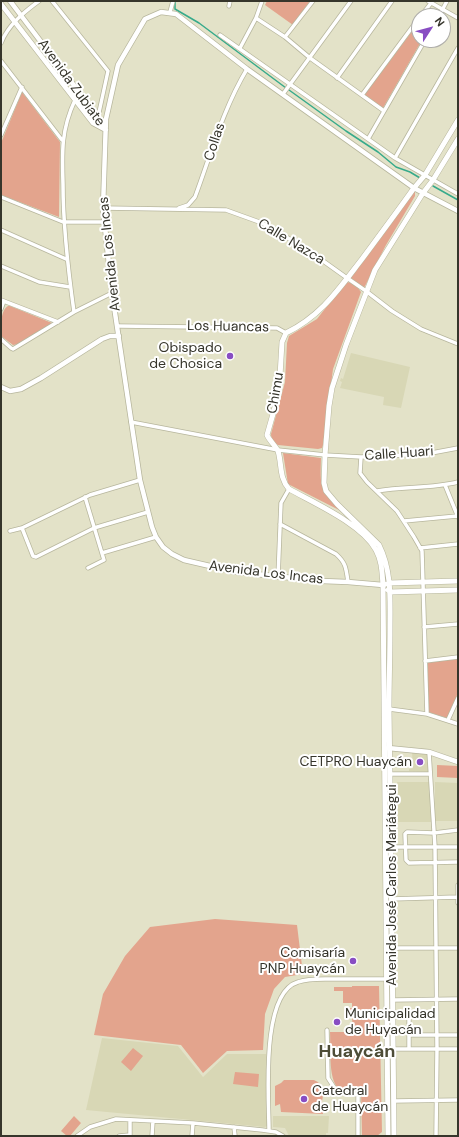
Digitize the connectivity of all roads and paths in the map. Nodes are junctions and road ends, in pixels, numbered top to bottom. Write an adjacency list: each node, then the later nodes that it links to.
1 (10, 1): 15 (street, Avenida Zubiate)
2 (39, 1): 15 (street)
3 (52, 1): 35 (street)
4 (173, 1): 14 (street)
5 (230, 1): 12 (street)
6 (262, 1): 16 (street)
7 (312, 1): 20 (street)
8 (351, 1): 25 (street)
9 (392, 1): 28 (street)
10 (429, 2): 13 (street)
11 (1, 4): 17 (street, Avenida Zubiate)
12 (228, 6)
13 (441, 8)
14 (170, 12): 27 (street); 37 (street, Avenida Los Incas)
15 (21, 15): 17 (street); 35 (street, Avenida Zubiate)
16 (256, 18): 20 (street); 22 (street)
17 (15, 22): 21 (street); 33 (street, Avenida Zubiate)
18 (411, 29): 32 (street)
19 (220, 35): 22 (street)
20 (285, 37): 25 (street)
21 (1, 43)
22 (240, 48): 29 (street)
23 (420, 48): 34 (street)
24 (458, 48): 42 (street)
25 (310, 58): 28 (street); 29 (street)
26 (1, 61): 30 (street)
27 (247, 69): 31 (street); 50 (street, Collas)
28 (337, 78): 32 (street)
29 (290, 84): 31 (street); 40 (street)
30 (22, 87): 38 (street); 41 (street)
31 (283, 94): 45 (street)
32 (362, 95): 34 (street)
33 (74, 100): 37 (street, Avenida Zubiate); 41 (street)
34 (384, 111): 40 (street)
35 (98, 117): 37 (street, Avenida Zubiate)
36 (458, 120): 43 (main road)
37 (106, 130): 49 (street, Avenida Los Incas)
38 (1, 135)
39 (458, 138): 44 (main road, Avenida José Carlos Mariátegui)
40 (368, 139): 42 (street)
41 (62, 140): 52 (street)
42 (395, 158): 43 (street)
43 (425, 175): 44 (street); 45 (main road)
44 (434, 180): 46 (main road, Avenida José Carlos Mariátegui); 47 (street)
45 (414, 188): 46 (street); 57 (main road, Los Huancas)
46 (423, 193): 51 (street); 59 (main road, Avenida José Carlos Mariátegui)
47 (458, 194)
48 (1, 197): 52 (street)
49 (103, 208): 50 (street, Calle Nazca); 53 (street, Avenida Los Incas)
50 (177, 209): 57 (street, Calle Nazca)
51 (458, 211)
52 (63, 222): 53 (street); 55 (street)
53 (104, 222): 60 (street, Avenida Los Incas)
54 (1, 230): 55 (street)
55 (66, 259): 58 (street)
56 (1, 266): 58 (street)
57 (347, 278): 59 (street, Calle Nazca); 66 (main road, Los Huancas)
58 (70, 287): 63 (street)
59 (366, 291): 69 (street, Calle Nazca); 74 (main road, Avenida José Carlos Mariátegui)
60 (112, 293): 63 (street); 65 (street, Avenida Los Incas)
61 (3, 301): 62 (street); 64 (street)
62 (1, 309)
63 (74, 312): 64 (street)
64 (58, 322): 68 (street)
65 (118, 326): 66 (street, Los Huancas); 67 (street, Avenida Los Incas)
66 (286, 333): 73 (main road, Chimu)
67 (119, 336): 70 (street); 71 (street, Avenida Los Incas)
68 (1, 339)
69 (458, 344)
70 (1, 387)
71 (131, 422): 73 (street, Calle Huari); 76 (street, Avenida Los Incas)
72 (458, 448): 75 (street, Calle Huari)
73 (278, 450): 74 (street, Calle Huari); 79 (main road)
74 (325, 455): 75 (street, Calle Huari); 98 (main road, Avenida José Carlos Mariátegui)
75 (361, 457): 80 (street)
76 (140, 480): 81 (street); 82 (street, Avenida Los Incas)
77 (458, 482): 78 (street)
78 (445, 485): 80 (street); 83 (street)
79 (289, 489): 85 (street); 99 (main road, Avenida José Carlos Mariátegui)
80 (376, 491): 84 (street)
81 (85, 497): 86 (street); 87 (street)
82 (148, 512): 87 (street); 89 (street, Avenida Los Incas)
83 (458, 517): 84 (street)
84 (404, 521): 91 (street)
85 (280, 524): 94 (street); 96 (street)
86 (22, 528): 87 (street); 88 (street)
87 (94, 528): 92 (street)
88 (10, 531)
89 (156, 537): 92 (street); 94 (street, Avenida Los Incas)
90 (458, 544): 91 (street)
91 (420, 548): 97 (street)
92 (102, 553): 93 (street)
93 (88, 568)
94 (278, 577): 96 (street, Avenida Los Incas)
95 (458, 581): 97 (main road, Avenida Los Incas)
96 (348, 582): 99 (street, Avenida Los Incas)
97 (422, 582): 98 (main road, Avenida Los Incas); 102 (street)
98 (389, 583): 99 (street, Avenida Los Incas); 101 (main road, Avenida José Carlos Mariátegui)
99 (383, 585): 101 (main road); 112 (main road, Avenida José Carlos Mariátegui)
100 (458, 590): 102 (main road)
101 (390, 592): 102 (main road); 108 (main road, Avenida José Carlos Mariátegui)
102 (422, 592): 104 (street)
103 (458, 624): 104 (street)
104 (424, 627): 106 (street)
105 (458, 657): 106 (street)
106 (425, 661): 109 (street)
107 (458, 698): 110 (street)
108 (390, 709): 109 (street); 113 (main road, Avenida José Carlos Mariátegui)
109 (427, 714): 110 (street)
110 (448, 720): 111 (street)
111 (458, 724)
112 (384, 747): 113 (street); 121 (main road, Avenida José Carlos Mariátegui)
113 (391, 748): 114 (street); 116 (main road, Avenida José Carlos Mariátegui)
114 (429, 752): 115 (street); 117 (street)
115 (458, 762)
116 (391, 774): 117 (street); 122 (main road, Avenida José Carlos Mariátegui)
117 (430, 774): 119 (street)
118 (458, 830): 119 (street)
119 (434, 832): 123 (street); 124 (street)
120 (458, 846): 124 (street)
121 (385, 847): 122 (street); 130 (main road, Avenida José Carlos Mariátegui)
122 (391, 847): 123 (street); 131 (main road, Avenida José Carlos Mariátegui)
123 (406, 847): 124 (street); 125 (street)
124 (435, 847): 125 (street)
125 (435, 862): 126 (street); 128 (street)
126 (458, 862)
127 (458, 885): 129 (street)
128 (435, 898): 129 (street); 131 (street); 133 (street)
129 (458, 898): 132 (street)
130 (385, 899): 131 (street); 135 (main road, Avenida José Carlos Mariátegui)
131 (392, 899): 136 (main road, Avenida José Carlos Mariátegui)
132 (458, 903)
133 (436, 948): 134 (street); 136 (street); 139 (street)
134 (458, 948)
135 (386, 949): 136 (street); 137 (main road, Avenida José Carlos Mariátegui)
136 (392, 949): 138 (main road, Avenida José Carlos Mariátegui)
137 (386, 979): 138 (street); 158 (street); 167 (main road, Avenida José Carlos Mariátegui)
138 (393, 982): 141 (main road, Avenida José Carlos Mariátegui)
139 (436, 999): 140 (street); 141 (street); 145 (street)
140 (458, 999)
141 (393, 1000): 147 (main road, Avenida José Carlos Mariátegui)
142 (409, 1014): 144 (street)
143 (327, 1030): 166 (street)
144 (409, 1035): 145 (street); 148 (street)
145 (437, 1035): 146 (street); 149 (street)
146 (458, 1035)
147 (393, 1049): 148 (street); 153 (main road, Avenida José Carlos Mariátegui)
148 (409, 1049): 149 (street)
149 (437, 1049): 150 (street); 151 (street)
150 (458, 1049)
151 (436, 1100): 152 (street); 153 (street); 169 (street)
152 (458, 1100)
153 (394, 1101): 168 (main road, Avenida José Carlos Mariátegui)
154 (130, 1120): 155 (street); 160 (street); 162 (street)
155 (153, 1121): 156 (street); 163 (street)
156 (193, 1123): 157 (street); 164 (street)
157 (234, 1127): 158 (street); 165 (street)
158 (269, 1130): 159 (street)
159 (282, 1135)
160 (77, 1136)
161 (120, 1136): 162 (street)
162 (130, 1136)
163 (152, 1136)
164 (192, 1136)
165 (235, 1136)
166 (358, 1136)
167 (388, 1136)
168 (394, 1136)
169 (436, 1136)

